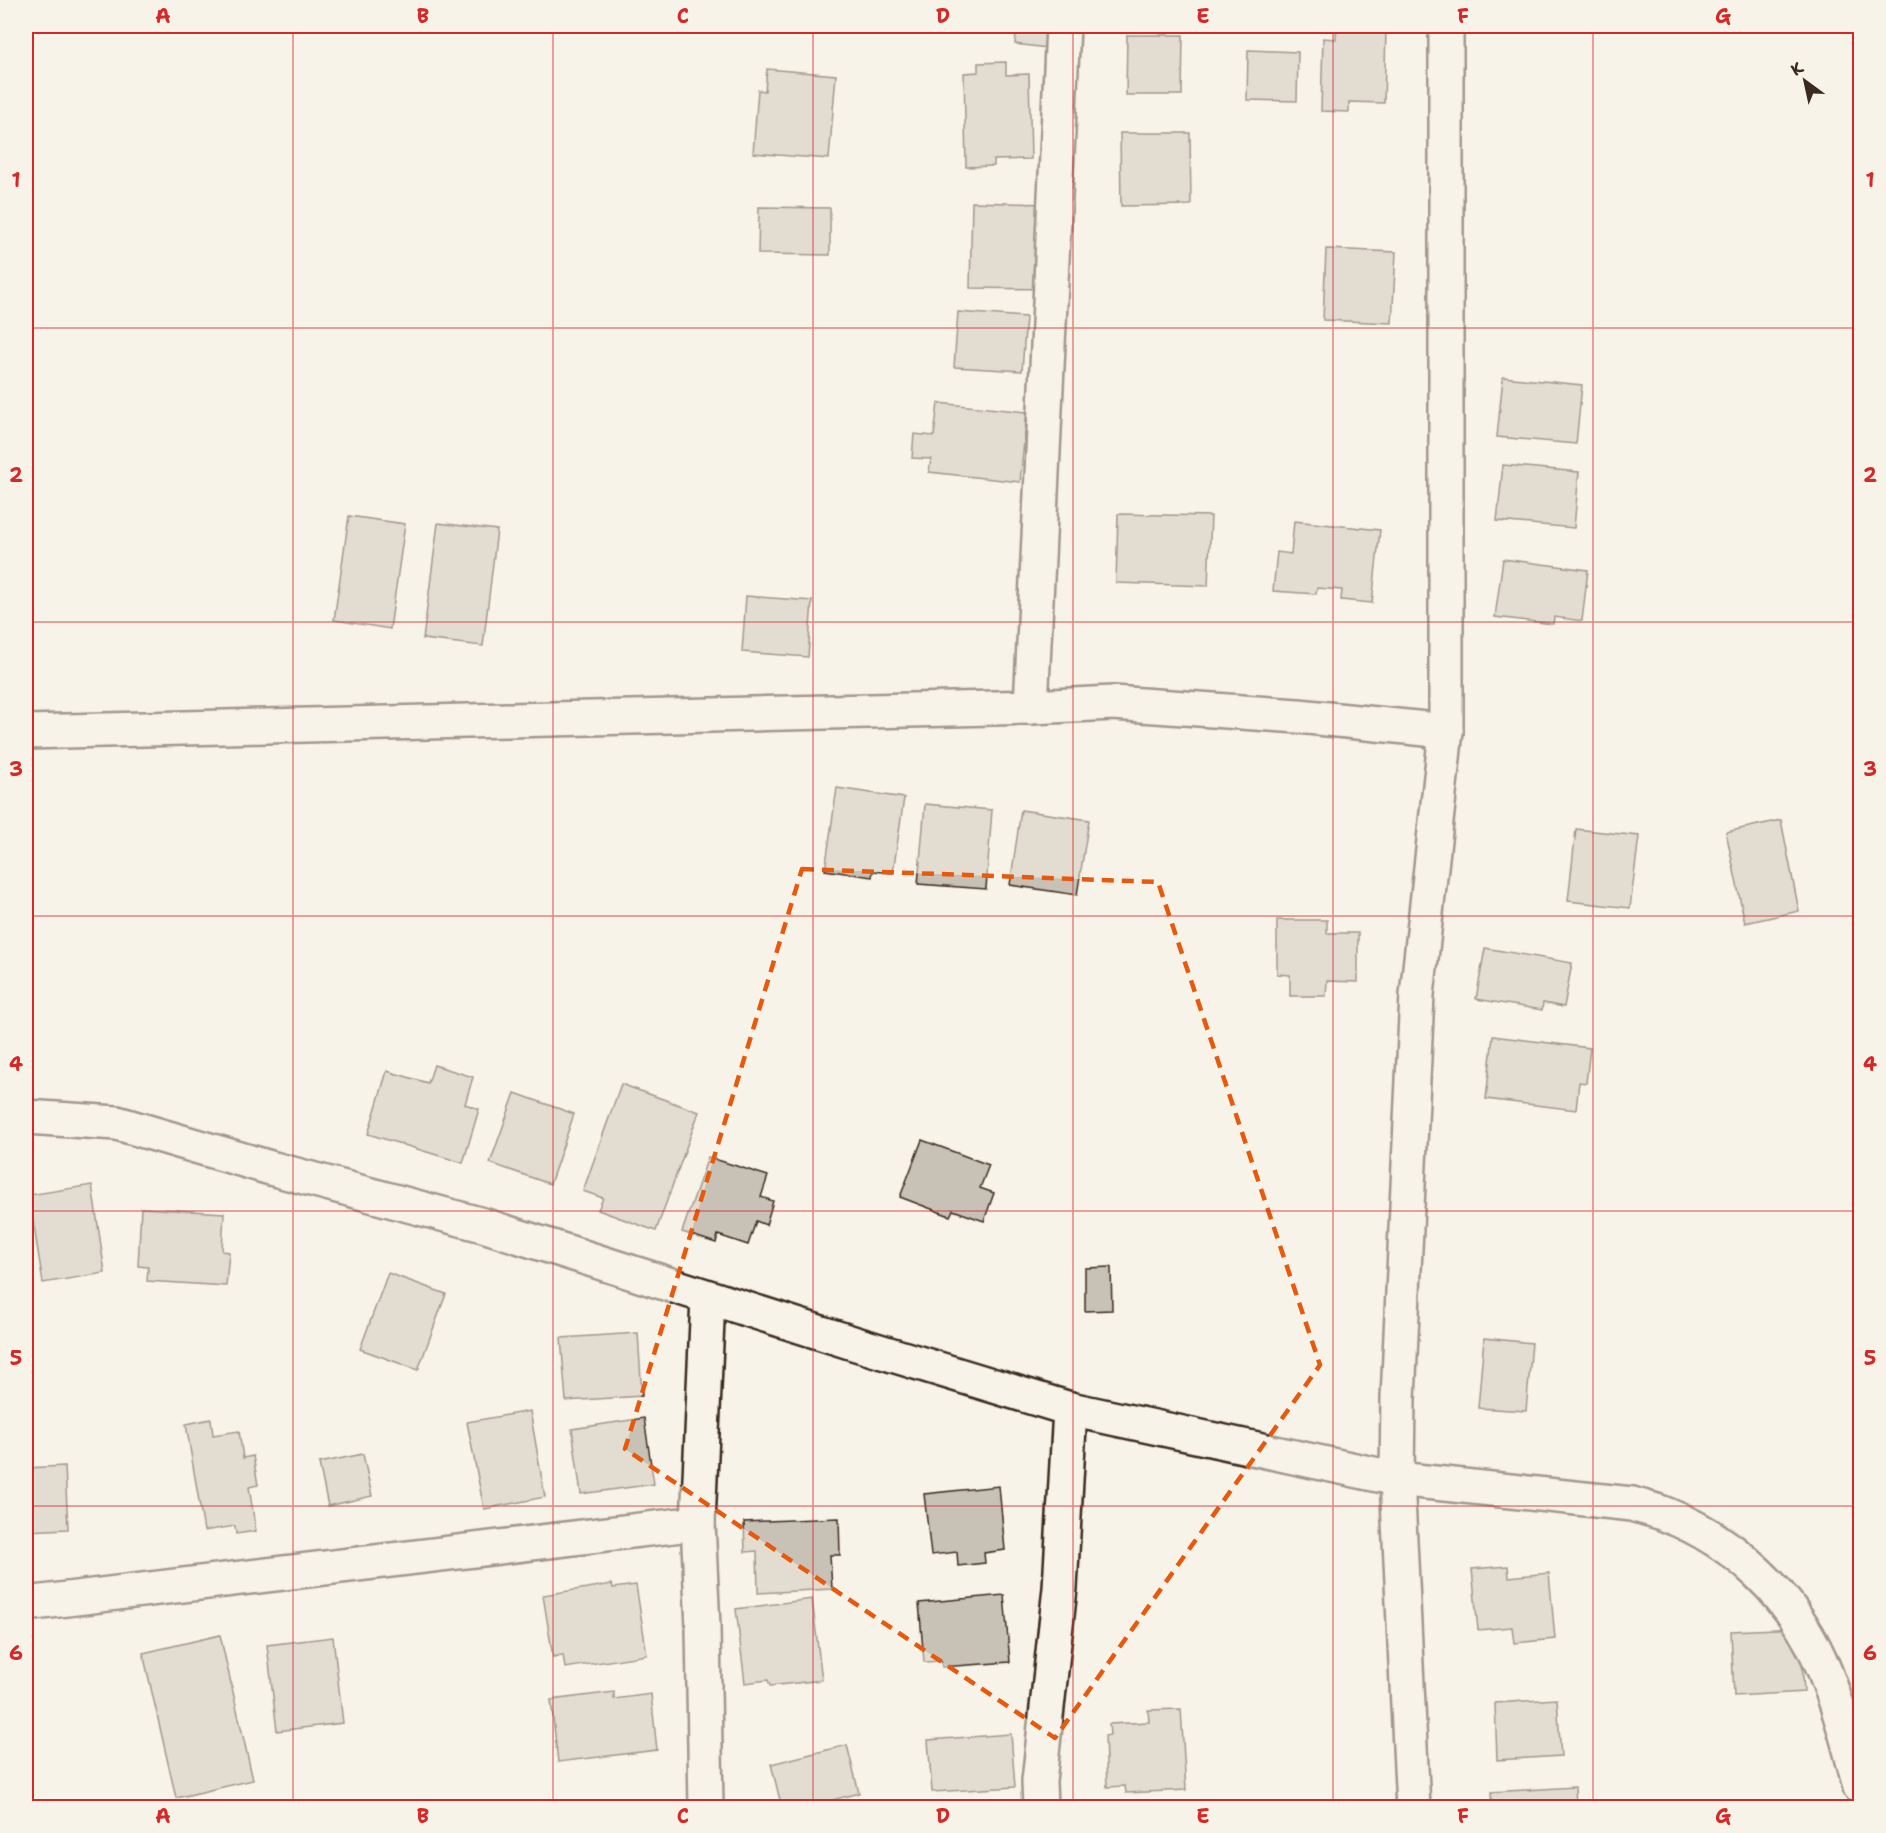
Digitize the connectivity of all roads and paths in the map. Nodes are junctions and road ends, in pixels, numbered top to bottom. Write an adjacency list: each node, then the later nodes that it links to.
1 (1063, 26): 3 (street)
2 (1446, 26): 4 (street)
3 (1031, 707): 4 (street); 5 (street)
4 (1446, 731): 9 (street)
5 (26, 732)
6 (26, 1117): 7 (street)
7 (708, 1298): 8 (street); 10 (street)
8 (1070, 1409): 9 (street); 14 (street)
9 (1397, 1479): 12 (street); 15 (street)
10 (698, 1523): 11 (street); 13 (street)
11 (26, 1604)
12 (1860, 1787)
13 (706, 1808)
14 (1040, 1808)
15 (1413, 1808)

